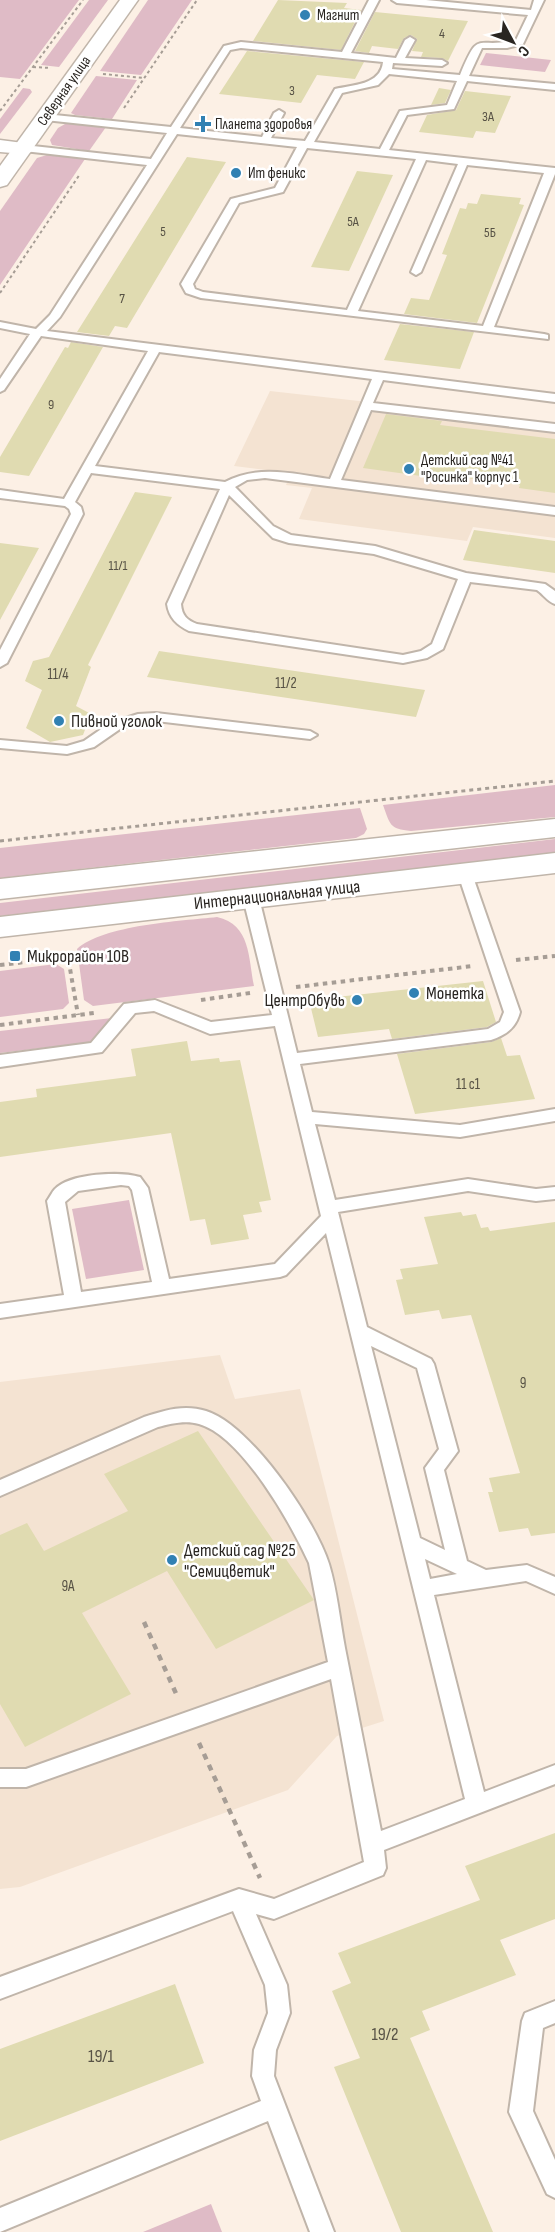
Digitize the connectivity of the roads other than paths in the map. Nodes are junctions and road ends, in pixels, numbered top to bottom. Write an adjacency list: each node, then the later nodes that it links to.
1 (129, 0): 14 (main road, Северная улица)
2 (374, 0): 7 (lane)
3 (397, 0): 5 (lane)
4 (539, 0): 5 (lane)
5 (534, 14): 11 (lane)
6 (410, 40): 8 (lane)
7 (345, 55): 10 (lane); 15 (lane)
8 (400, 59): 9 (lane); 10 (lane)
9 (442, 63)
10 (387, 65): 11 (lane); 17 (lane)
11 (463, 78): 12 (lane); 20 (lane)
12 (555, 87)
13 (279, 113): 16 (lane)
14 (45, 117): 15 (lane); 19 (main road, Северная улица)
15 (172, 130): 16 (lane); 23 (lane)
16 (265, 140): 17 (lane)
17 (306, 145): 20 (lane); 27 (lane)
18 (0, 146): 19 (main road)
19 (24, 148): 23 (lane); 25 (main road, Северная улица)
20 (383, 153): 21 (lane)
21 (422, 157): 22 (lane); 27 (lane)
22 (464, 161): 24 (lane); 26 (lane)
23 (152, 162): 30 (lane)
24 (553, 170): 29 (lane)
25 (0, 181)
26 (416, 272)
27 (351, 314): 29 (lane)
28 (0, 325): 30 (lane)
29 (487, 330): 31 (lane)
30 (39, 332): 32 (lane); 34 (lane)
31 (544, 337)
32 (155, 348): 33 (lane); 38 (lane)
33 (379, 376): 35 (lane); 36 (lane)
34 (0, 388)
35 (555, 398)
36 (366, 406): 37 (lane); 39 (lane)
37 (555, 428)
38 (87, 469): 40 (lane); 42 (lane)
39 (334, 483): 40 (lane); 43 (lane)
40 (227, 486): 44 (lane); 44 (lane)
41 (0, 494): 42 (lane)
42 (68, 503): 46 (lane)
43 (555, 512)
44 (465, 577): 45 (lane)
45 (555, 600)
46 (0, 663)
47 (310, 735): 48 (lane)
48 (0, 744)
49 (555, 828): 52 (main road, Интернациональная улица)
50 (555, 863): 51 (main road, Интернациональная улица)
51 (465, 874): 53 (main road, Интернациональная улица); 56 (lane)
52 (0, 889)
53 (251, 898): 54 (main road, Интернациональная улица); 55 (lane)
54 (0, 927)
55 (281, 1020): 56 (lane); 57 (lane)
56 (291, 1059): 59 (lane)
57 (0, 1061)
58 (555, 1115): 59 (lane)
59 (305, 1117): 61 (lane)
60 (555, 1193): 61 (lane)
61 (329, 1212): 62 (lane); 65 (lane)
62 (162, 1288): 63 (lane); 63 (lane)
63 (74, 1300): 64 (lane)
64 (0, 1311)
65 (358, 1331): 67 (lane); 68 (lane)
66 (0, 1488): 72 (lane)
67 (411, 1543): 68 (lane); 71 (lane)
68 (459, 1566): 69 (lane)
69 (485, 1578): 70 (lane); 71 (lane)
70 (555, 1586)
71 (423, 1588): 75 (lane)
72 (339, 1667): 74 (lane); 76 (lane)
73 (555, 1774): 75 (lane)
74 (0, 1778)
75 (476, 1803): 76 (lane)
76 (373, 1844): 77 (lane)
77 (238, 1899): 78 (lane); 80 (lane)
78 (0, 1988)
79 (555, 2012): 81 (lane)
80 (274, 2108): 82 (lane); 83 (lane)
81 (555, 2186)
82 (0, 2220)
83 (322, 2232)

